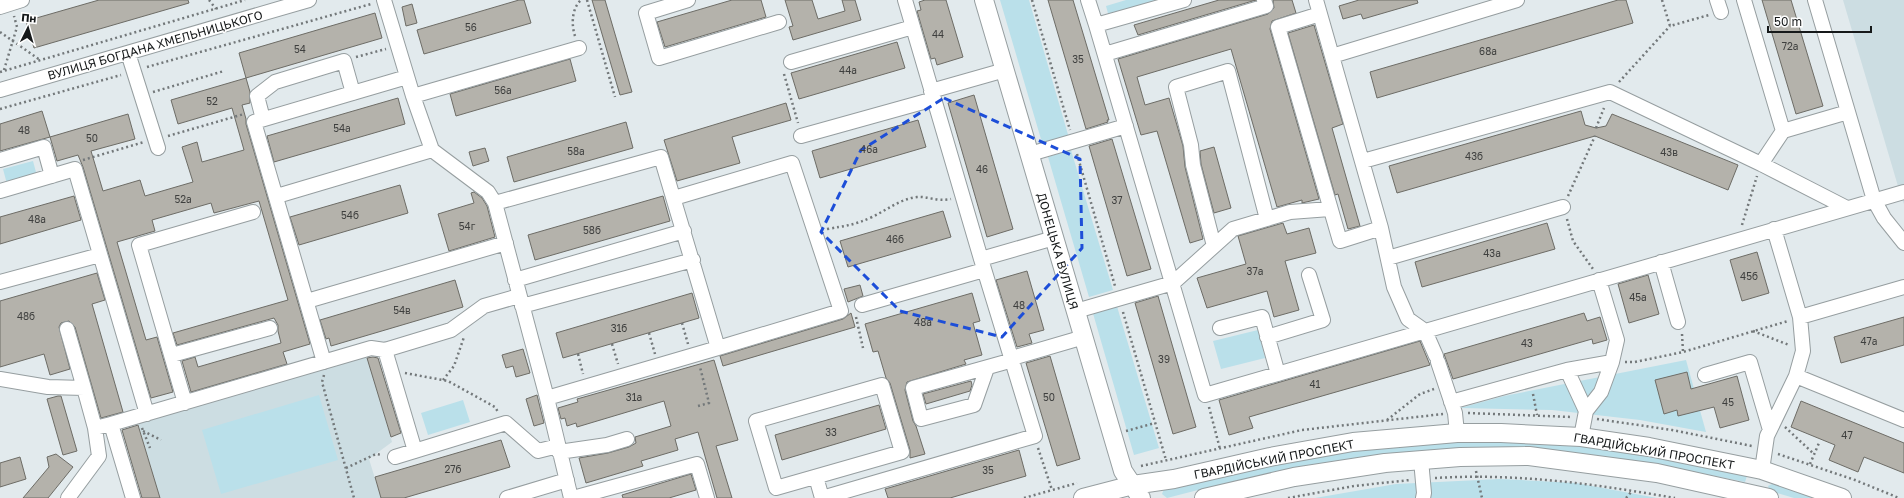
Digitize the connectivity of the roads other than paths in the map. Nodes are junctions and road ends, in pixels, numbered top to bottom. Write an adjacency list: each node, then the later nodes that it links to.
1 (309, 0): 18 (street, ВУЛИЦЯ БОГДАНА ХМЕЛЬНИЦЬКОГО)
2 (384, 0): 23 (street)
3 (688, 0): 14 (street)
4 (905, 0): 16 (street)
5 (984, 0): 22 (main road, ДОНЕЦЬКА ВУЛИЦЯ)
6 (1088, 0): 15 (street)
7 (1184, 0): 15 (street)
8 (1264, 0): 19 (street)
9 (1316, 0): 13 (street)
10 (1518, 0): 20 (street)
11 (1744, 0): 31 (street)
12 (1815, 0): 28 (street)
13 (1320, 14): 20 (street); 48 (street)
14 (779, 22)
15 (1096, 25): 19 (street)
16 (912, 27): 21 (street); 26 (street)
17 (579, 48): 27 (street)
18 (128, 53): 24 (street, ВУЛИЦЯ БОГДАНА ХМЕЛЬНИЦЬКОГО); 33 (street)
19 (1105, 54): 30 (street)
20 (1332, 56): 37 (street)
21 (791, 62)
22 (1005, 70): 26 (street); 35 (main road, ДОНЕЦЬКА ВУЛИЦЯ)
23 (407, 77): 25 (street); 27 (street)
24 (0, 90)
25 (354, 93): 29 (street); 29 (street)
26 (933, 95): 32 (street); 62 (street)
27 (412, 96): 34 (street)
28 (1848, 112): 31 (street); 44 (street)
29 (263, 119): 42 (street)
30 (1126, 126): 35 (street); 67 (street)
31 (1783, 131): 38 (street)
32 (801, 136)
33 (158, 148)
34 (432, 150): 42 (street); 45 (street)
35 (1030, 154): 54 (main road, ДОНЕЦЬКА ВУЛИЦЯ)
36 (0, 160): 39 (street)
37 (1363, 161): 38 (street); 51 (street)
38 (1761, 164): 47 (street)
39 (52, 176): 40 (street); 58 (street)
40 (0, 191)
41 (1904, 192): 44 (street)
42 (277, 196): 69 (street)
43 (674, 198): 45 (street); 53 (street); 81 (street)
44 (1874, 200): 47 (street); 56 (street)
45 (494, 203): 55 (street)
46 (1563, 207): 59 (street)
47 (1847, 208): 52 (street)
48 (1330, 209): 50 (street); 51 (street)
49 (253, 212): 83 (street)
50 (1267, 219): 57 (street); 57 (street)
51 (1381, 228): 59 (street)
52 (1774, 229): 61 (street); 73 (street)
53 (684, 231): 60 (street); 64 (street)
54 (1054, 238): 62 (street); 72 (main road, ДОНЕЦЬКА ВУЛИЦЯ)
55 (506, 243): 64 (street); 69 (street)
56 (1904, 243)
57 (1214, 246): 67 (street)
58 (100, 255): 66 (street); 98 (street)
59 (1388, 258): 78 (street)
60 (693, 260): 70 (street); 81 (street)
61 (1661, 262): 65 (street); 74 (street)
62 (982, 265): 71 (street); 84 (street)
63 (1309, 275): 79 (street)
64 (515, 280): 70 (street)
65 (1599, 280): 78 (street); 86 (street)
66 (0, 282)
67 (1173, 283): 72 (street); 89 (street)
68 (1904, 287): 73 (street)
69 (307, 301): 85 (street)
70 (520, 301): 82 (street); 94 (street)
71 (862, 305)
72 (1076, 312): 80 (main road, ДОНЕЦЬКА ВУЛИЦЯ)
73 (1800, 317): 91 (street)
74 (1678, 322)
75 (270, 328): 83 (street)
76 (1220, 328): 79 (street)
77 (67, 329): 93 (street)
78 (1425, 331): 89 (street); 96 (street)
79 (1267, 337): 89 (street)
80 (1084, 338): 84 (street); 114 (main road, ДОНЕЦЬКА ВУЛИЦЯ)
81 (718, 348): 94 (street)
82 (385, 350): 85 (street); 107 (street)
83 (172, 355): 95 (street)
84 (1012, 359): 87 (street); 121 (street)
85 (324, 362): 95 (street)
86 (1612, 362): 88 (street); 97 (street)
87 (987, 368): 87 (street)
88 (1567, 370): 96 (street); 97 (street)
89 (1278, 374)
90 (1705, 375): 101 (street)
91 (1796, 376): 99 (street); 101 (street)
92 (0, 379): 93 (street)
93 (84, 388): 102 (street)
94 (547, 398): 106 (street)
95 (186, 402): 98 (street)
96 (1451, 402): 103 (street)
97 (1586, 411): 104 (street)
98 (140, 416): 100 (street)
99 (1904, 420)
100 (111, 424): 102 (street); 117 (street)
101 (1773, 424): 110 (street)
102 (95, 428): 116 (street)
103 (1457, 433): 104 (main road, ГВАРДІЙСЬКИЙ ПРОСПЕКТ); 114 (main road, ГВАРДІЙСЬКИЙ ПРОСПЕКТ)
104 (1581, 437): 110 (main road, ГВАРДІЙСЬКИЙ ПРОСПЕКТ)
105 (627, 439): 106 (street)
106 (559, 449): 107 (street); 112 (street)
107 (415, 451): 108 (street)
108 (395, 457)
109 (1421, 460): 115 (main road, ГВАРДІЙСЬКИЙ ПРОСПЕКТ); 122 (main road, ГВАРДІЙСЬКИЙ ПРОСПЕКТ); 123 (street)
110 (1762, 470): 115 (main road); 124 (main road, ГВАРДІЙСЬКИЙ ПРОСПЕКТ)
111 (816, 477): 111 (street); 121 (street)
112 (567, 480): 118 (street); 119 (street)
113 (1081, 490): 114 (main road, ГВАРДІЙСЬКИЙ ПРОСПЕКТ)
114 (1137, 492)
115 (1763, 496)
116 (68, 498)
117 (133, 498)
118 (507, 498)
119 (572, 498): 120 (street)
120 (707, 498)
121 (822, 498)
122 (1204, 498)
123 (1423, 498)
124 (1842, 498)

